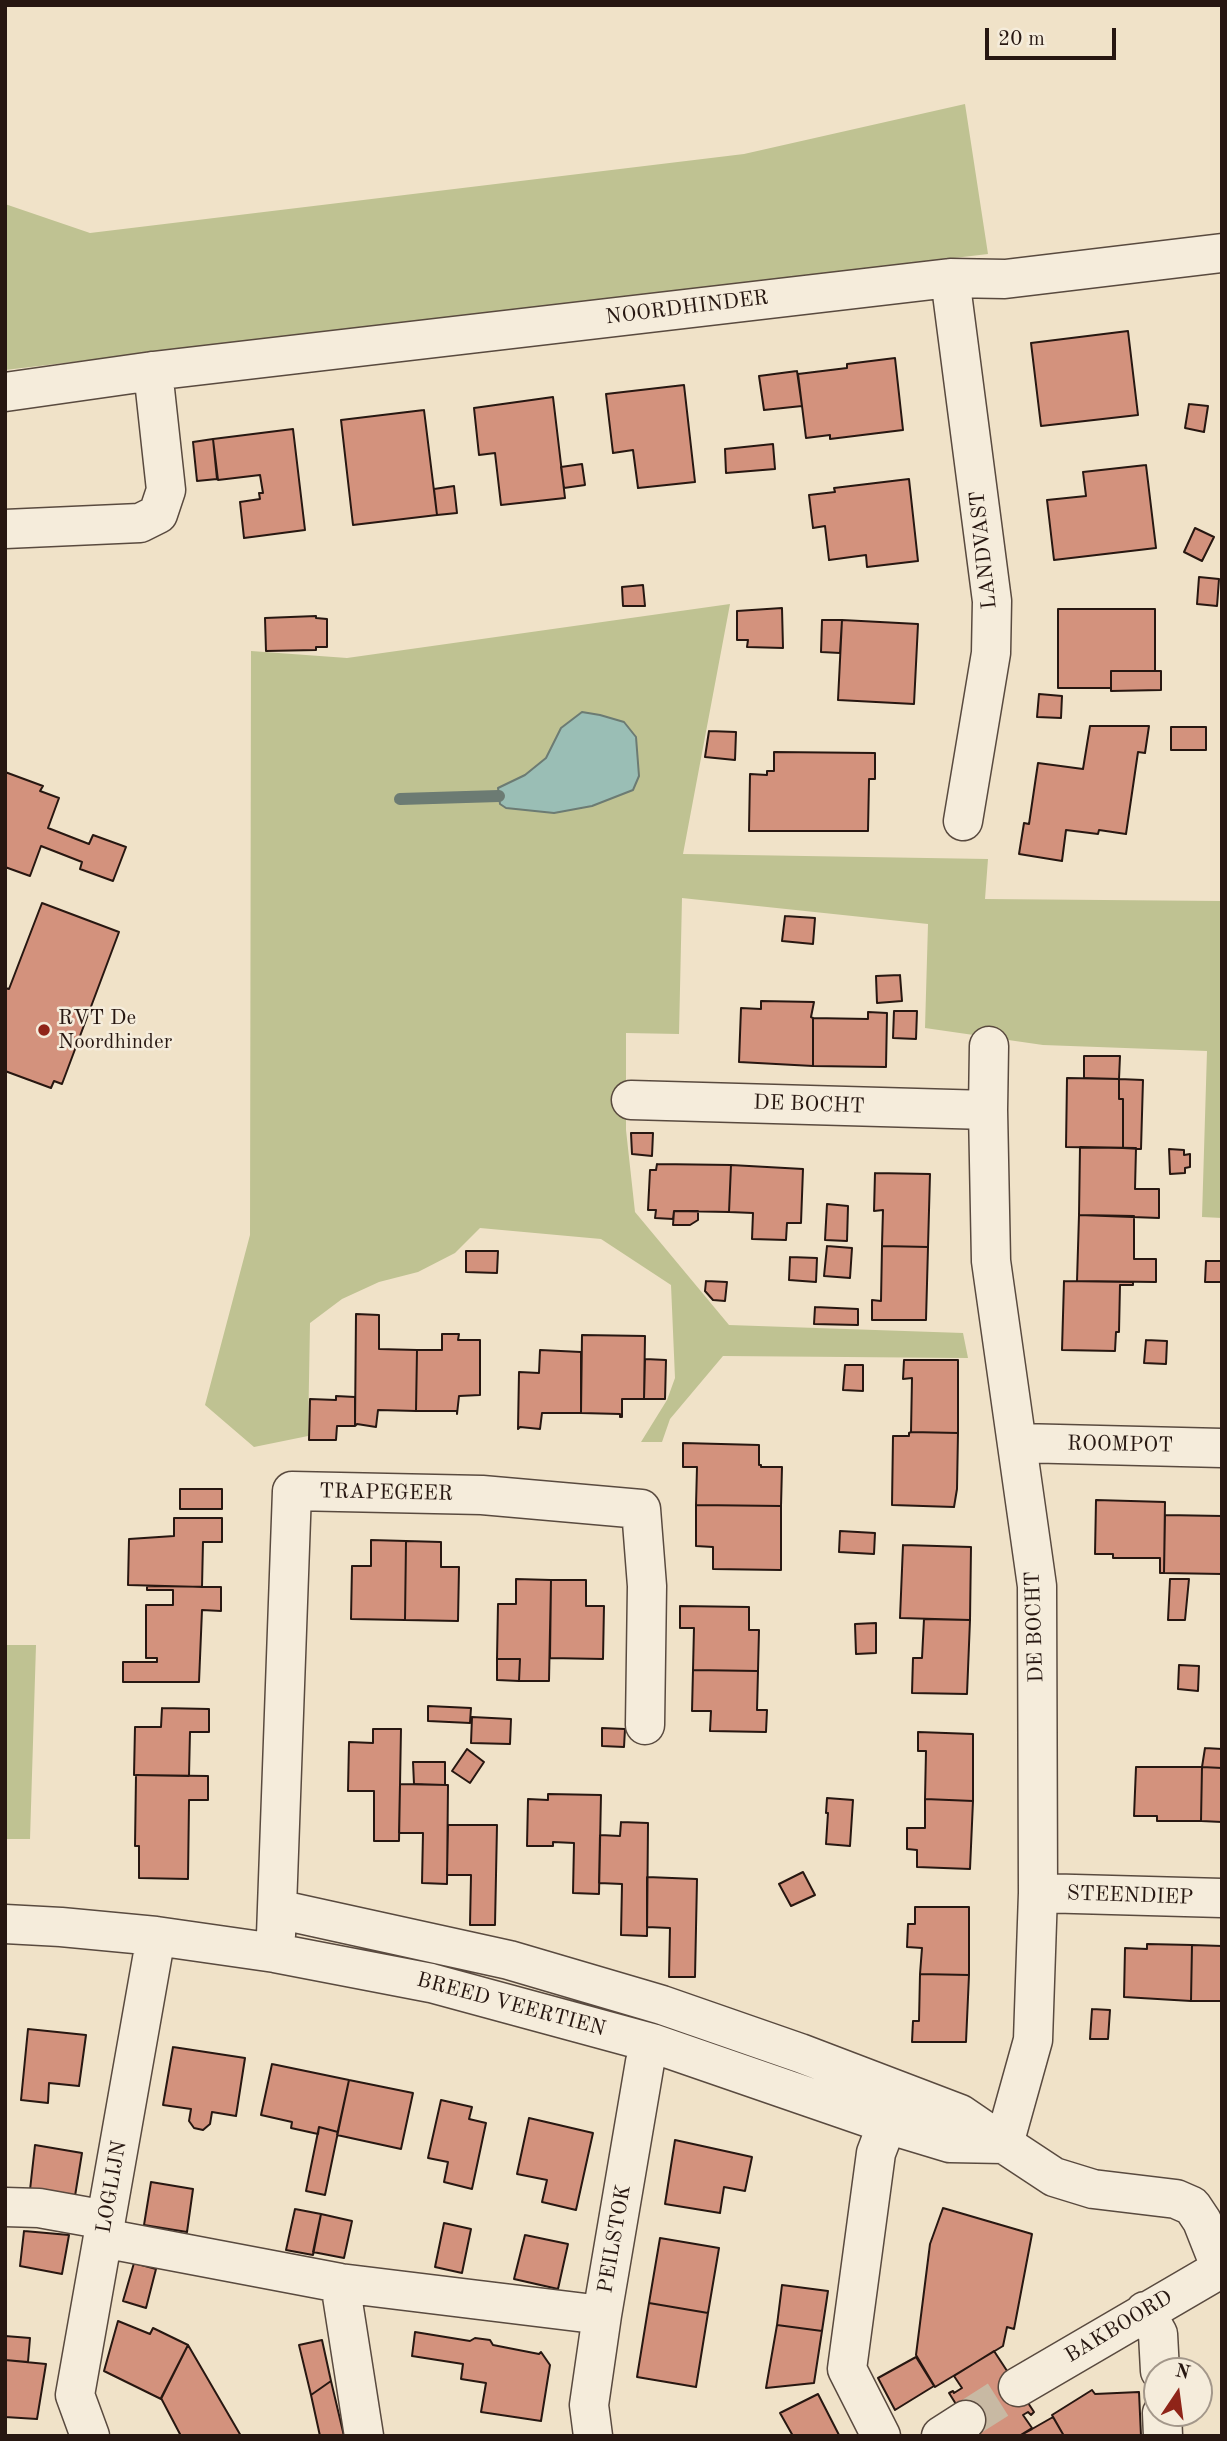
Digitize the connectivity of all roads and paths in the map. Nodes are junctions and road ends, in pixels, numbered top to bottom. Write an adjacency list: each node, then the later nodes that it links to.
1 (1222, 253): 2 (street, NOORDHINDER)
2 (950, 278): 3 (street, NOORDHINDER); 6 (street, LANDVAST)
3 (153, 371): 4 (street, NOORDHINDER); 5 (street)
4 (5, 393)
5 (5, 529)
6 (964, 821)
7 (989, 1046): 9 (street, DE BOCHT)
8 (631, 1100): 9 (street, DE BOCHT)
9 (988, 1110): 10 (street, DE BOCHT)
10 (1018, 1443): 11 (street, ROOMPOT); 13 (street, DE BOCHT)
11 (1222, 1448)
12 (645, 1725): 15 (street, TRAPEGEER)
13 (1038, 1893): 14 (street, STEENDIEP); 21 (street, DE BOCHT)
14 (1222, 1898)
15 (277, 1909): 18 (street, TRAPEGEER); 21 (street, BREED VEERTIEN)
16 (5, 1924): 17 (street, BREED VEERTIEN)
17 (156, 1936): 18 (street, BREED VEERTIEN); 23 (street, LOGLIJN)
18 (275, 1953): 19 (street, BREED VEERTIEN)
19 (652, 2043): 20 (street, BREED VEERTIEN); 27 (street, PEILSTOK)
20 (887, 2124): 21 (street, BREED VEERTIEN); 33 (street)
21 (1004, 2144): 24 (street, BREED VEERTIEN)
22 (5, 2207): 23 (street)
23 (105, 2229): 25 (street); 30 (street, LOGLIJN)
24 (1221, 2268): 26 (street, BAKBOORD)
25 (340, 2283): 27 (street); 31 (street)
26 (1144, 2311): 28 (street); 29 (street, BAKBOORD)
27 (602, 2315): 32 (street, PEILSTOK)
28 (1159, 2357)
29 (1018, 2387)
30 (90, 2436)
31 (364, 2436)
32 (593, 2436)
33 (881, 2436)

